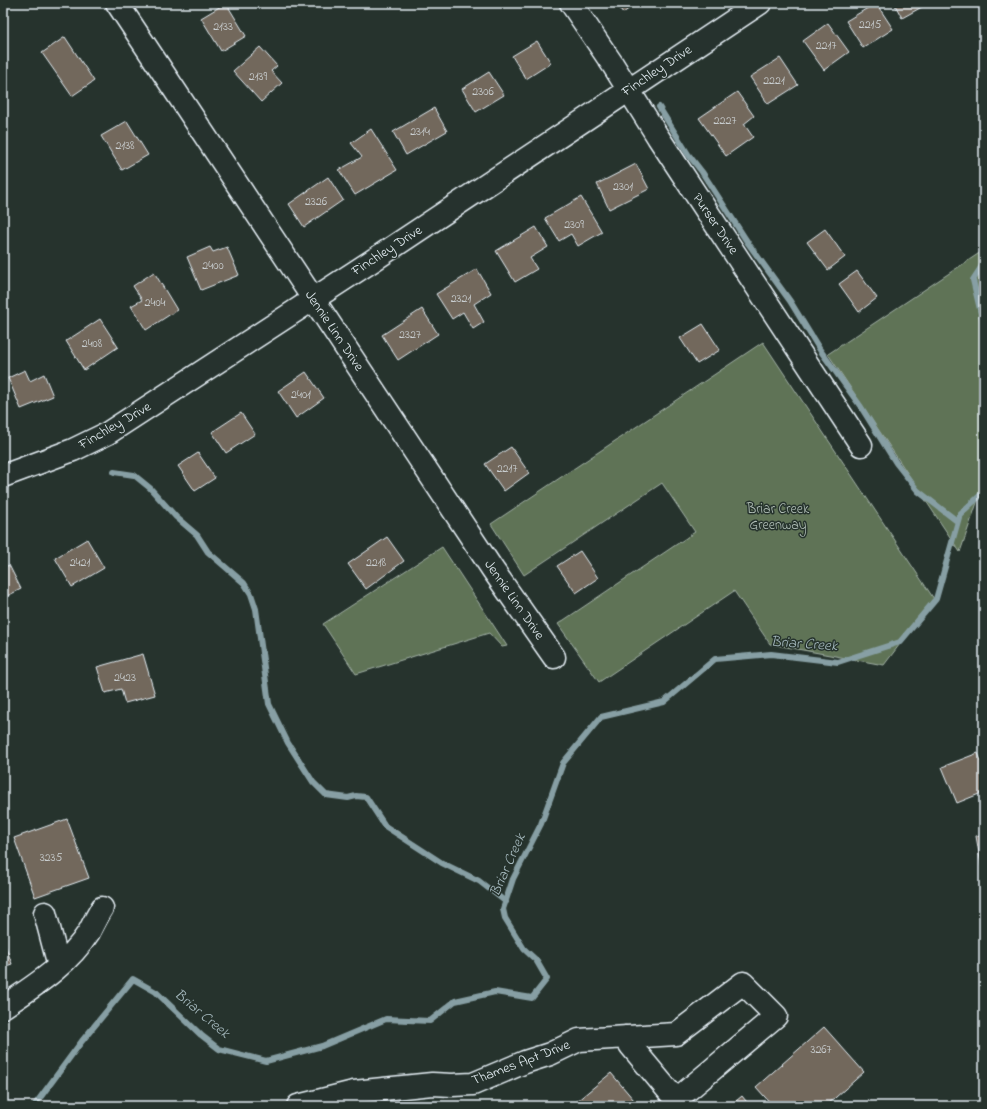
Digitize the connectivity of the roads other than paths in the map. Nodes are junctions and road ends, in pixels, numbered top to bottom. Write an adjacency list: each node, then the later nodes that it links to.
1 (117, 3): 5 (street, Jennie Linn Drive)
2 (571, 3): 4 (street, Purser Drive)
3 (760, 3): 4 (street, Finchley Drive)
4 (629, 91): 5 (street, Finchley Drive); 6 (street, Purser Drive)
5 (313, 299): 7 (street, Finchley Drive); 8 (street, Jennie Linn Drive)
6 (861, 445)
7 (3, 476)
8 (554, 656)
9 (102, 908): 11 (street)
10 (45, 913): 11 (street)
11 (60, 966): 12 (street)
12 (3, 1007)
13 (625, 1037): 13 (street); 14 (street, Thames Apt Drive)
14 (388, 1098): 15 (street, Thames Apt Drive)
15 (298, 1106)

